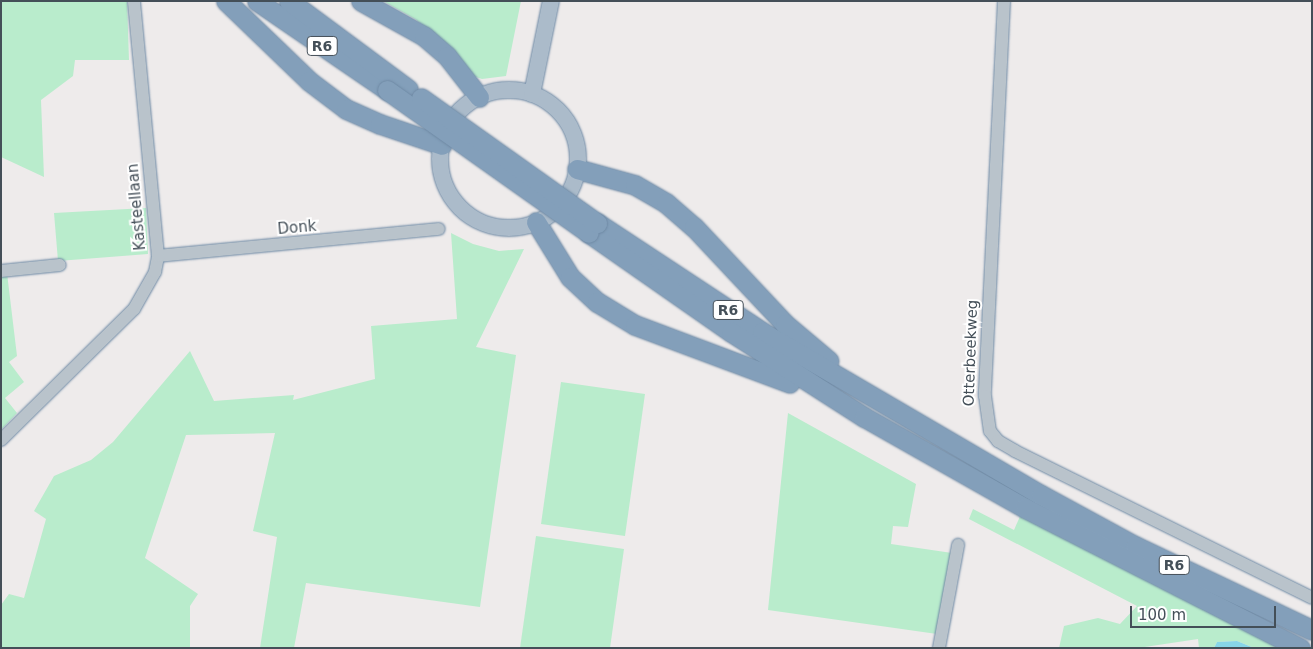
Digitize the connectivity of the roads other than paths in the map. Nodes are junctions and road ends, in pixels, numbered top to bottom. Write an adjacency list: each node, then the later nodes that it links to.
1 (134, 1): 16 (street, Kasteellaan)
2 (226, 1): 11 (highway)
3 (257, 1): 14 (highway, R6, bridge)
4 (289, 1): 14 (highway, R6, bridge)
5 (362, 1): 10 (highway)
6 (541, 1): 9 (main road)
7 (551, 1): 9 (main road)
8 (1004, 1): 23 (street, Otterbeekweg)
9 (525, 92): 10 (main road); 12 (main road)
10 (478, 97): 11 (main road)
11 (442, 145): 13 (main road)
12 (577, 170): 13 (main road); 19 (highway)
13 (536, 222): 20 (highway)
14 (593, 228): 19 (highway, R6); 20 (highway, R6)
15 (439, 229): 16 (street, Donk)
16 (158, 256): 21 (street, Kasteellaan)
17 (60, 264): 18 (street)
18 (1, 271)
19 (862, 391): 25 (highway, R6)
20 (836, 400): 24 (highway, R6)
21 (1, 440)
22 (958, 545): 26 (street)
23 (1312, 598)
24 (1260, 626): 25 (highway, R6); 27 (highway)
25 (1311, 633)
26 (939, 648)
27 (1300, 648)

